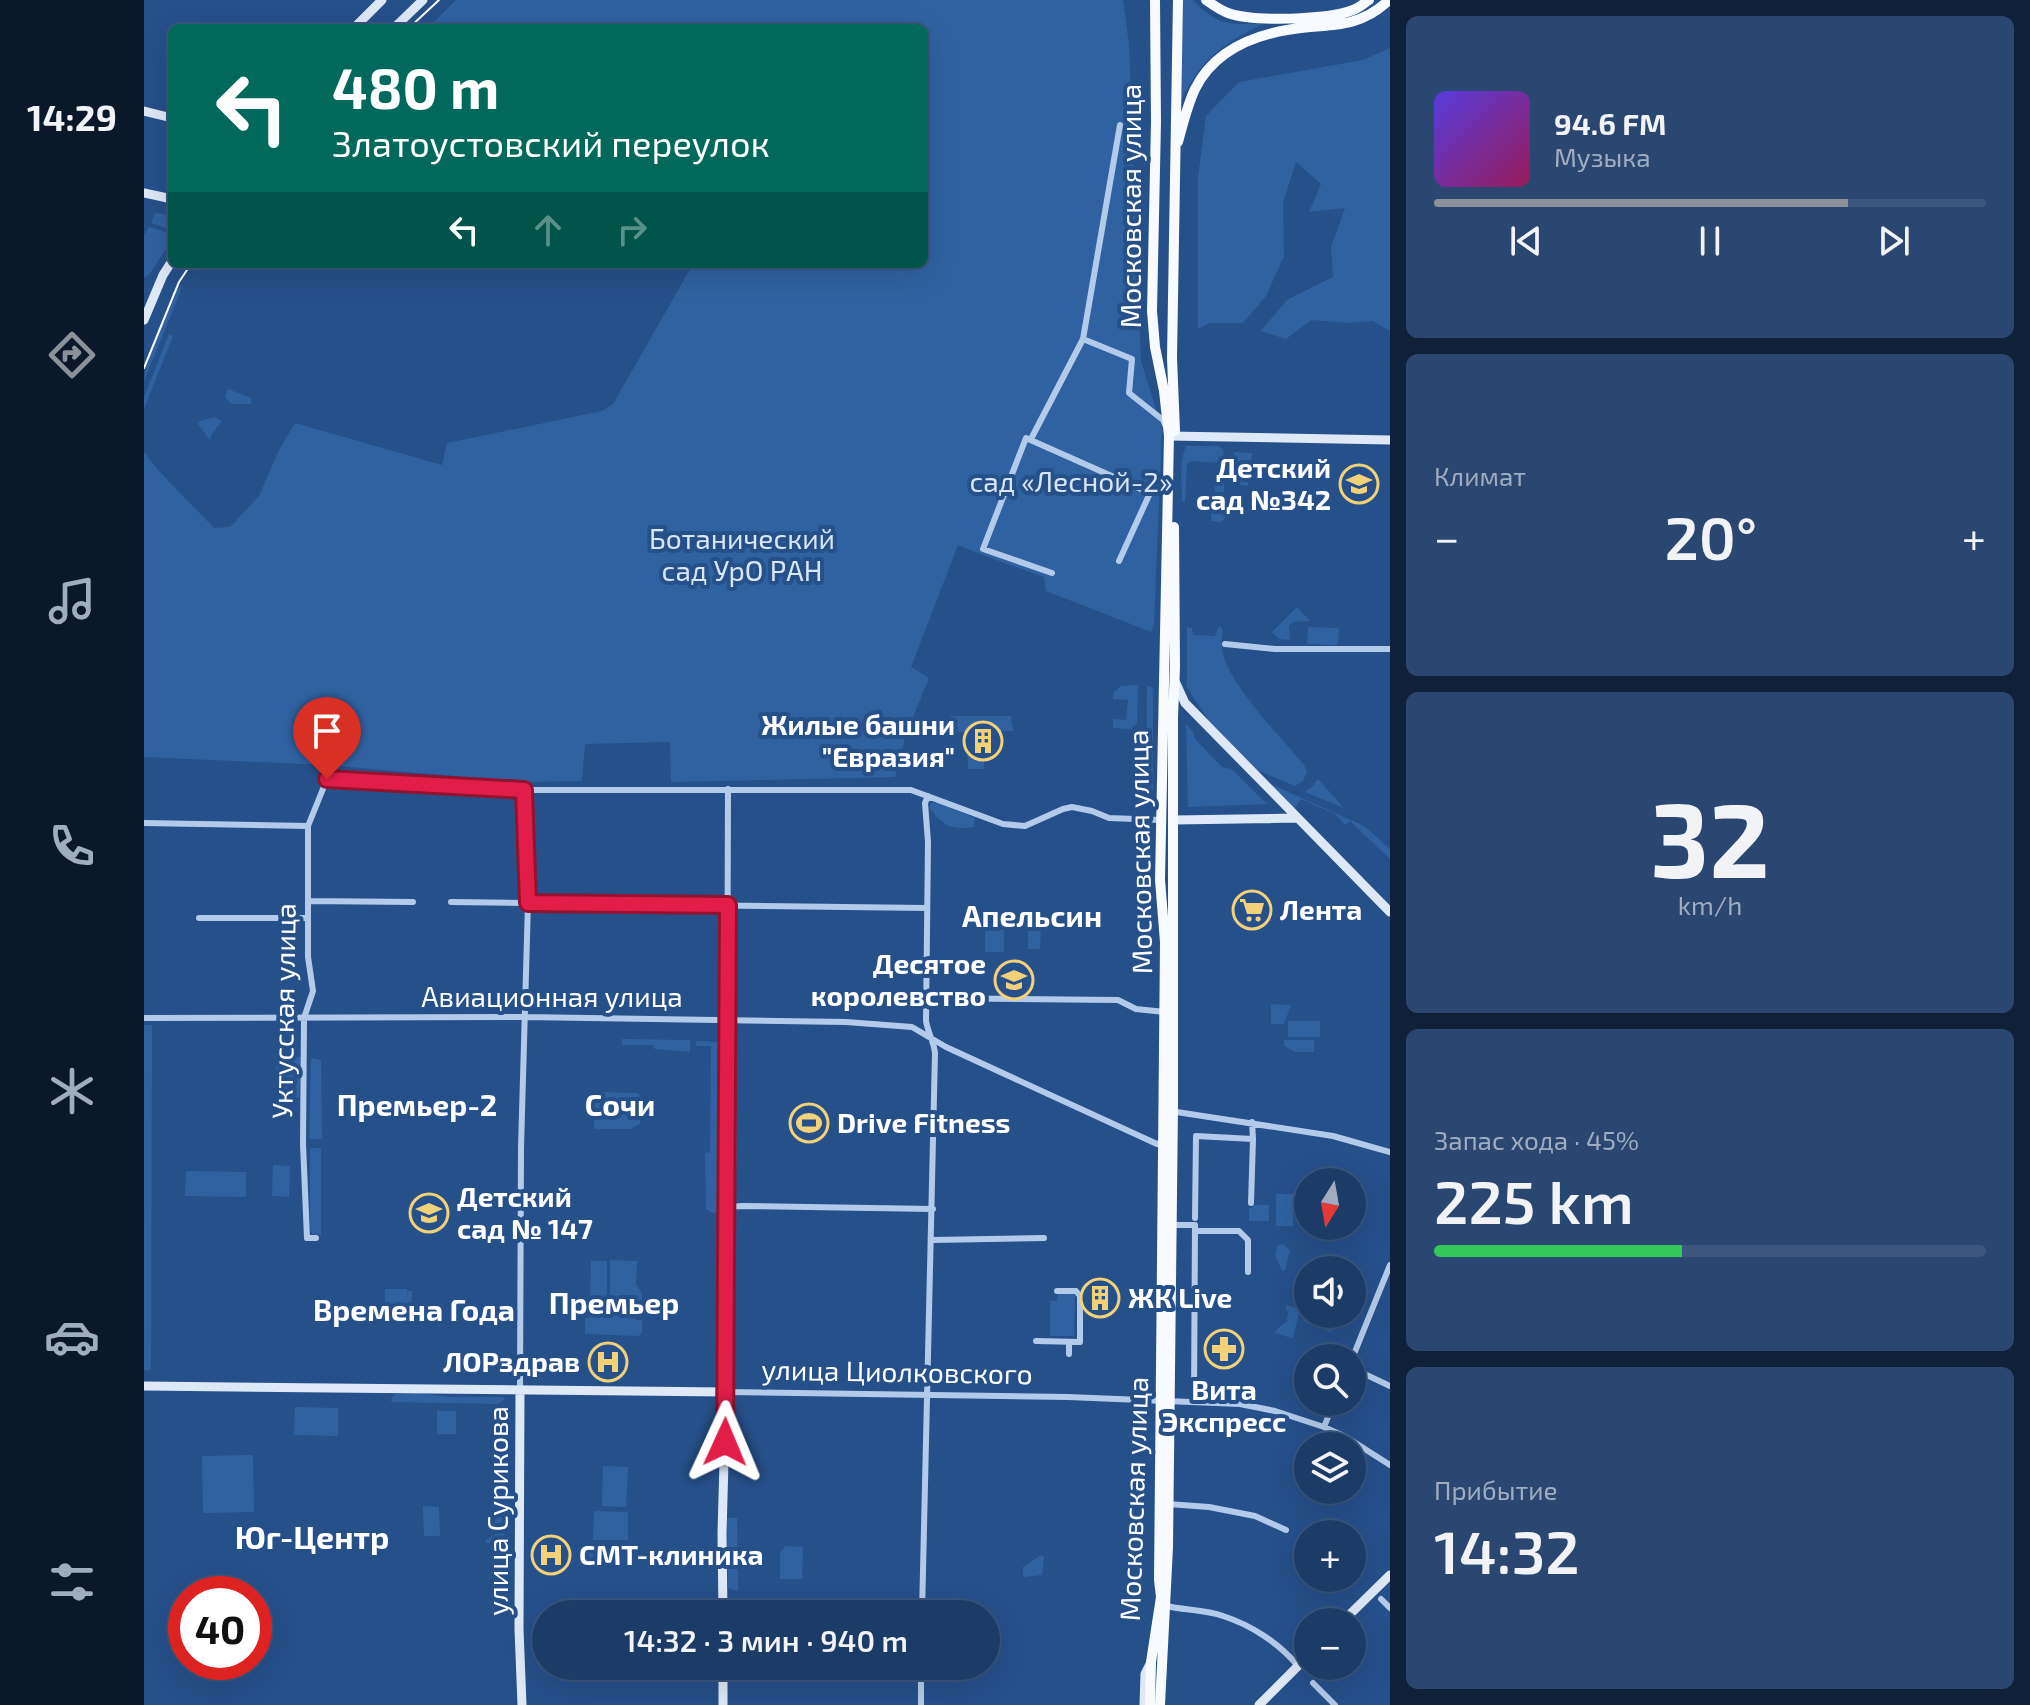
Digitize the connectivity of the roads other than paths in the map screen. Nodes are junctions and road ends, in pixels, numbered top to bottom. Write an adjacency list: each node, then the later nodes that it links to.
1 (382, 0): 8 (street)
2 (423, 0): 9 (street)
3 (1155, 0): 19 (main road, Московская улица)
4 (1178, 0): 13 (main road, Московская улица)
5 (1206, 0): 6 (main road)
6 (1369, 0)
7 (1389, 0): 13 (main road)
8 (358, 24)
9 (398, 24)
10 (144, 111): 11 (street)
11 (168, 117)
12 (1120, 125): 18 (street)
13 (1174, 156): 19 (main road, Московская улица)
14 (144, 193): 15 (street)
15 (168, 198)
16 (168, 267): 17 (street)
17 (144, 320)
18 (1083, 339): 19 (street); 20 (street)
19 (1171, 432): 21 (street); 26 (main road, Московская улица); 27 (main road, Московская улица)
20 (1031, 439): 22 (street); 23 (street)
21 (1390, 440)
22 (1119, 561)
23 (1052, 573)
24 (1225, 644): 25 (street)
25 (1390, 649)
26 (1163, 679): 27 (street); 32 (main road, Московская улица)
27 (1175, 681): 31 (street); 33 (main road, Московская улица)
28 (728, 789): 29 (street); 30 (street); 40 (street)
29 (524, 790): 35 (street, Уктусская улица); 39 (street, улица Сурикова)
30 (928, 796): 32 (street); 41 (street)
31 (1296, 818): 33 (street); 42 (street)
32 (1162, 820): 33 (street); 46 (main road, Московская улица)
33 (1174, 820): 52 (main road, Московская улица)
34 (144, 823): 35 (street)
35 (308, 826): 36 (street, Уктусская улица)
36 (309, 901): 37 (street); 44 (street, Уктусская улица)
37 (413, 902)
38 (451, 902): 39 (street)
39 (528, 903): 40 (street); 47 (street, улица Сурикова)
40 (728, 905): 41 (street); 50 (street)
41 (927, 908): 45 (street)
42 (1390, 912)
43 (199, 918): 44 (street)
44 (308, 918): 49 (street, Уктусская улица)
45 (926, 998): 46 (street); 51 (street)
46 (1165, 1012): 52 (main road, Московская улица)
47 (524, 1017): 49 (street, Авиационная улица); 50 (street, Авиационная улица); 76 (street, улица Сурикова)
48 (144, 1018): 49 (street, Авиационная улица)
49 (304, 1018): 63 (street, Уктусская улица)
50 (728, 1020): 51 (street, Авиационная улица); 58 (street)
51 (928, 1035): 55 (street, Авиационная улица); 59 (street)
52 (1168, 1111): 53 (street); 55 (main road, Московская улица)
53 (1252, 1122): 54 (street); 56 (street)
54 (1253, 1139): 57 (street); 60 (street)
55 (1168, 1142): 61 (main road, Московская улица); 80 (main road, Московская улица)
56 (1390, 1152)
57 (1251, 1203)
58 (726, 1207): 59 (street); 77 (street)
59 (933, 1209): 65 (street)
60 (1195, 1218)
61 (1171, 1225): 62 (street); 80 (main road, Московская улица)
62 (1195, 1231): 67 (street); 79 (street)
63 (316, 1238)
64 (1044, 1238): 65 (street)
65 (932, 1240): 78 (street)
66 (1390, 1266): 71 (street)
67 (1248, 1272)
68 (1057, 1291): 70 (street)
69 (1036, 1341): 70 (street)
70 (1069, 1342): 72 (street)
71 (1358, 1344)
72 (1069, 1354)
73 (1366, 1375): 75 (street)
74 (144, 1386): 76 (street, улица Циолковского)
75 (1390, 1386)
76 (520, 1391): 77 (street, улица Циолковского); 98 (street, улица Сурикова)
77 (726, 1392): 78 (street, улица Циолковского); 88 (street)
78 (927, 1395): 80 (street, улица Циолковского); 89 (street)
79 (1194, 1401): 80 (street, улица Циолковского); 82 (street, улица Циолковского)
80 (1165, 1402): 84 (main road, Московская улица); 101 (main road, Московская улица)
81 (1328, 1416): 82 (street)
82 (1324, 1427): 83 (street, улица Циолковского)
83 (1390, 1465)
84 (1168, 1504): 85 (street); 90 (main road, Московская улица)
85 (1286, 1530)
86 (1390, 1575): 91 (street)
87 (1381, 1599): 92 (street)
88 (723, 1600)
89 (922, 1600)
90 (1166, 1606): 93 (street); 102 (main road, Московская улица)
91 (1356, 1608)
92 (1390, 1608)
93 (1294, 1662)
94 (1294, 1670): 103 (street)
95 (723, 1680): 99 (street)
96 (921, 1680): 100 (street)
97 (1313, 1683): 104 (street)
98 (522, 1705)
99 (723, 1705)
100 (921, 1705)
101 (1147, 1705)
102 (1160, 1705)
103 (1259, 1705)
104 (1335, 1705)

